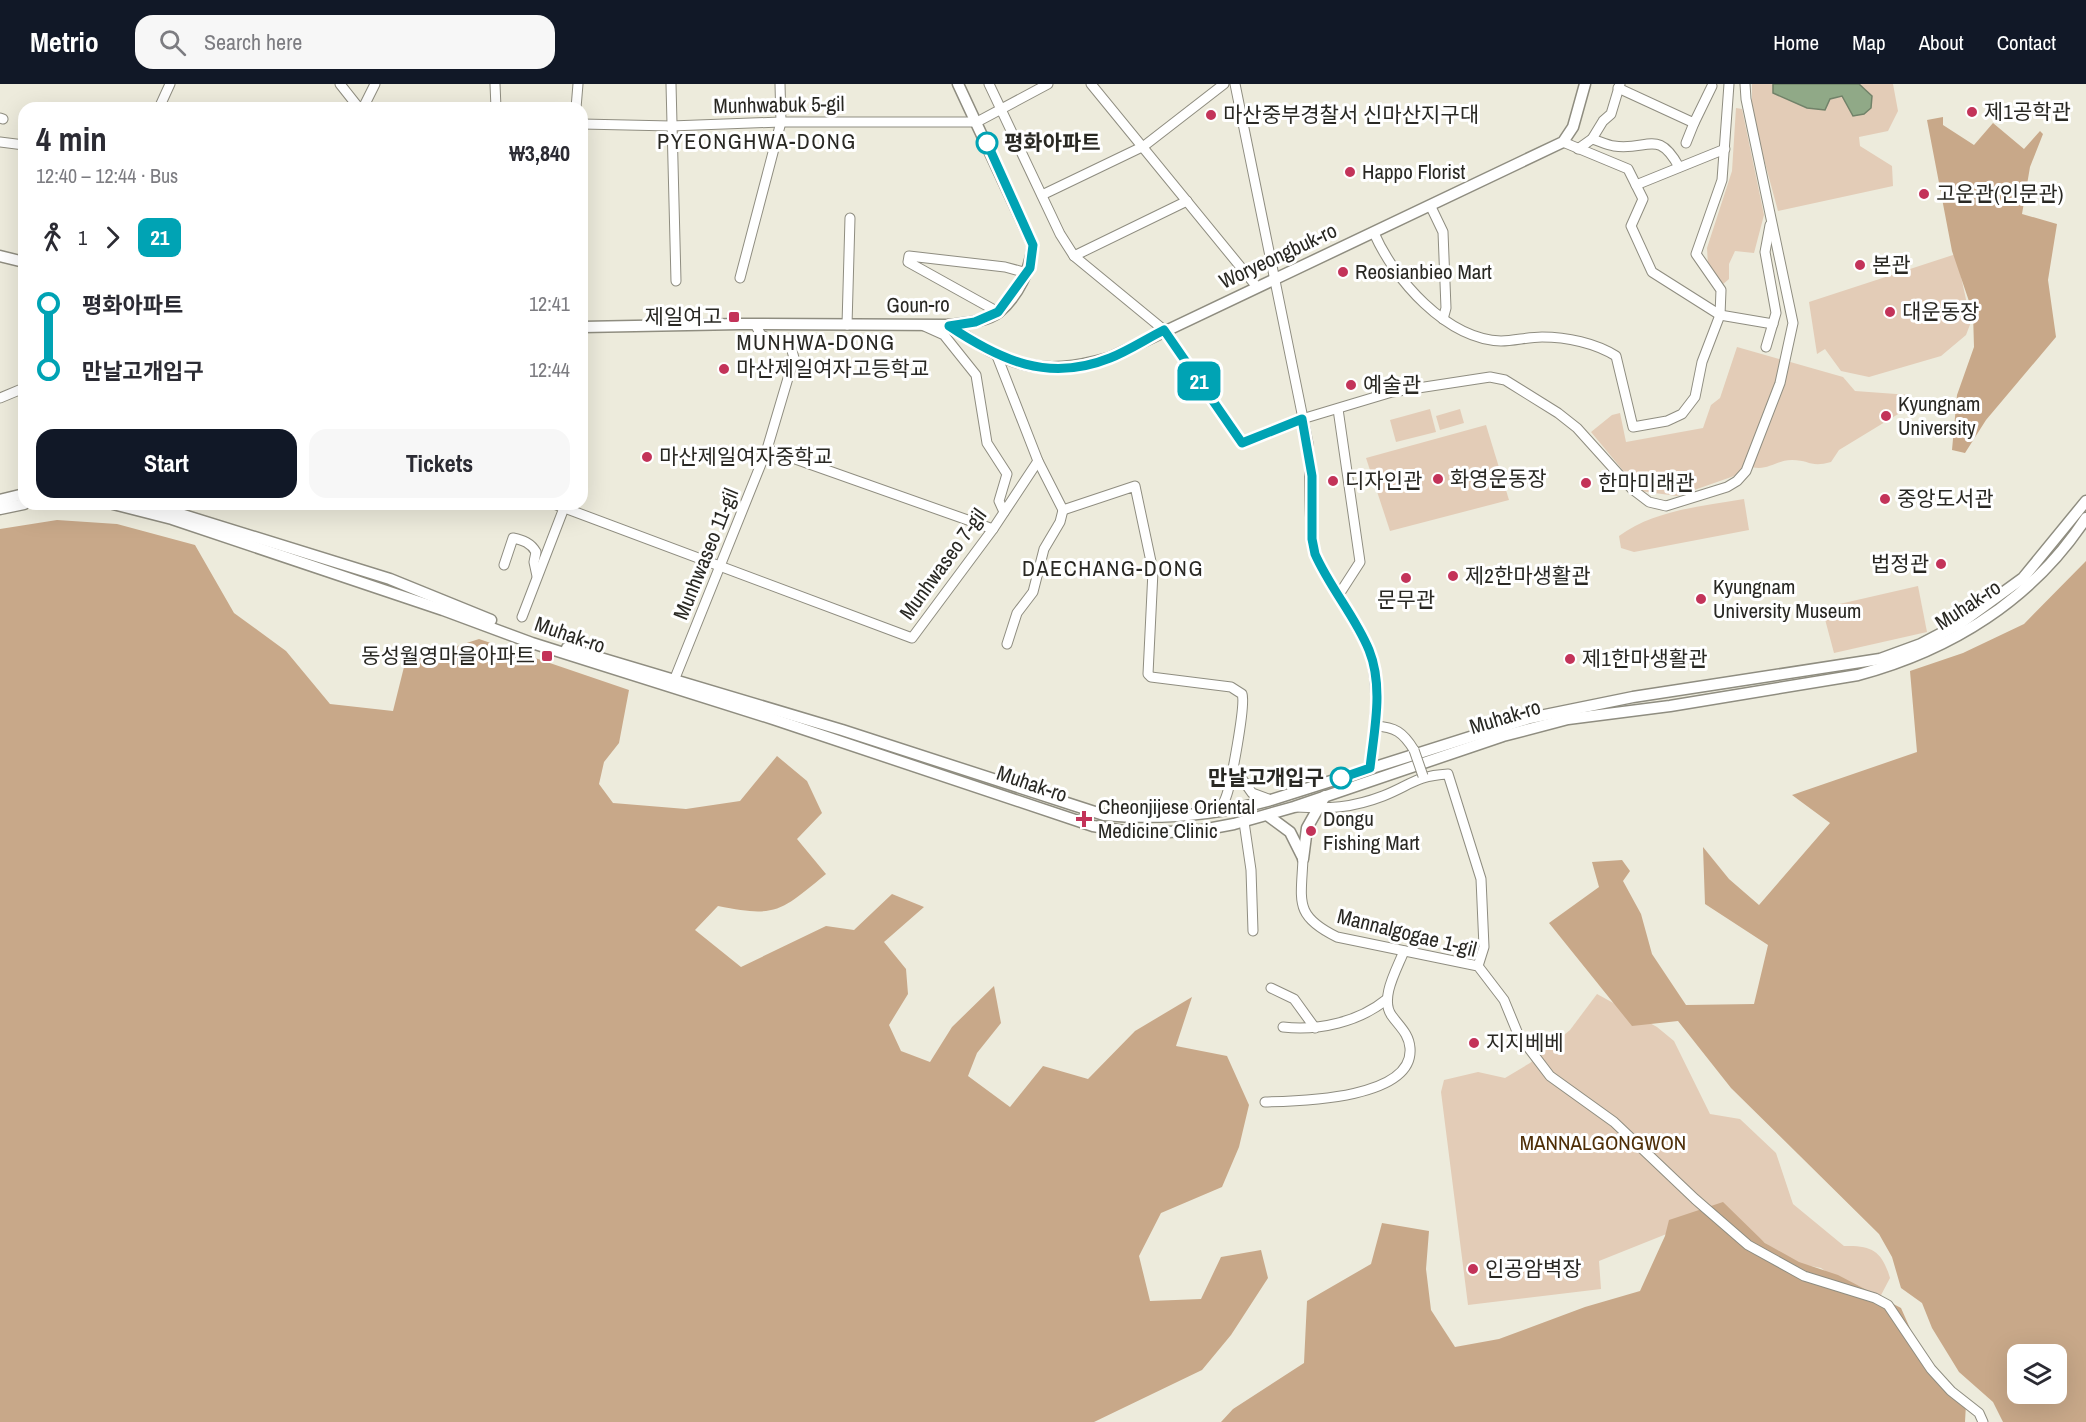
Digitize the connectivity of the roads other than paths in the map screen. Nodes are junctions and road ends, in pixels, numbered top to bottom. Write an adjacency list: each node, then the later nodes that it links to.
1 (170, 84): 19 (street)
2 (340, 84): 20 (street)
3 (375, 84): 21 (street)
4 (495, 84): 22 (street)
5 (578, 84): 23 (street)
6 (671, 84): 29 (street)
7 (780, 84): 25 (street)
8 (958, 84): 26 (main road)
9 (989, 84): 24 (street)
10 (1048, 84): 24 (street)
11 (1091, 84): 35 (street)
12 (1235, 84): 51 (street)
13 (1585, 84): 32 (main road)
14 (1745, 84): 44 (street)
15 (1220, 85): 35 (street)
16 (1710, 85): 18 (street); 27 (street)
17 (1619, 86): 27 (street); 30 (street)
18 (1729, 88): 37 (street)
19 (162, 102)
20 (356, 102)
21 (364, 102)
22 (496, 102)
23 (576, 102)
24 (1001, 109): 26 (street); 40 (street)
25 (781, 122): 26 (street, Munhwabuk 5-gil); 29 (street, Munhwabuk 5-gil); 50 (street)
26 (977, 122): 49 (main road)
27 (1694, 123): 33 (street)
28 (588, 124): 29 (street, Munhwabuk 5-gil)
29 (671, 126): 52 (street)
30 (1592, 139): 36 (street); 38 (street)
31 (0, 142): 34 (street)
32 (1563, 142): 36 (street); 42 (main road, Woryeongbuk-ro)
33 (1686, 143)
34 (18, 144)
35 (1144, 146): 40 (street); 41 (street)
36 (1578, 149): 39 (street)
37 (1725, 149): 38 (street); 55 (street)
38 (1679, 167): 39 (street)
39 (1636, 185): 55 (street)
40 (1042, 195): 47 (street)
41 (1187, 201): 47 (street); 53 (street)
42 (1431, 207): 45 (main road, Woryeongbuk-ro); 56 (street)
43 (850, 218): 59 (street)
44 (1771, 220): 58 (street); 68 (street)
45 (1374, 233): 51 (main road, Woryeongbuk-ro); 56 (street)
46 (0, 256): 48 (main road)
47 (1074, 256): 63 (street)
48 (18, 260)
49 (1027, 273): 54 (main road); 54 (street)
50 (740, 278)
51 (1273, 280): 53 (main road, Woryeongbuk-ro); 69 (street)
52 (676, 281)
53 (1257, 287): 63 (main road, Woryeongbuk-ro)
54 (998, 312): 61 (main road, Goun-ro)
55 (1720, 315): 56 (street); 58 (street)
56 (1443, 319)
57 (754, 324): 59 (main road, Goun-ro); 62 (main road, Goun-ro); 70 (street, Munhwaseo 11-gil)
58 (1773, 324): 64 (street)
59 (847, 325): 60 (main road, Goun-ro)
60 (922, 325): 61 (main road, Goun-ro); 82 (street)
61 (949, 326): 65 (main road, Woryeongbuk-ro)
62 (588, 327)
63 (1164, 330): 65 (main road, Woryeongbuk-ro); 69 (street)
64 (1766, 347)
65 (998, 356): 71 (street)
66 (18, 390): 67 (street)
67 (0, 398)
68 (1338, 409): 69 (street); 88 (street)
69 (1302, 419): 88 (street)
70 (766, 449): 84 (street); 86 (street, Munhwaseo 11-gil)
71 (1038, 461): 81 (street); 82 (street, Munhwaseo 7-gil)
72 (18, 496): 73 (main road)
73 (0, 500)
74 (2086, 501): 93 (main road, Muhak-ro)
75 (18, 506): 76 (main road)
76 (0, 510)
77 (137, 510): 102 (main road, Muhak-ro)
78 (167, 510): 91 (main road, Muhak-ro)
79 (563, 510): 87 (street)
80 (569, 510): 86 (street)
81 (1064, 510): 90 (street); 94 (street)
82 (1004, 512): 84 (street, Munhwaseo 7-gil)
83 (2086, 518): 96 (main road, Muhak-ro)
84 (993, 529): 86 (street, Munhwaseo 7-gil)
85 (504, 565): 87 (street)
86 (721, 567): 91 (street, Munhwaseo 11-gil)
87 (537, 578): 89 (street)
88 (1338, 596): 92 (street)
89 (522, 617)
90 (1007, 644)
91 (675, 678): 100 (main road, Muhak-ro)
92 (1375, 726): 93 (street); 95 (street, bridge)
93 (1370, 768): 97 (main road, Muhak-ro)
94 (1234, 769): 97 (street); 100 (street)
95 (1423, 776): 99 (street); 106 (street)
96 (1324, 796): 98 (main road, Muhak-ro); 99 (main road)
97 (1271, 800): 100 (main road, Muhak-ro)
98 (1294, 807): 99 (street); 101 (main road, Muhak-ro)
99 (1317, 808): 103 (main road)
100 (1214, 812)
101 (1267, 815): 102 (main road, Muhak-ro); 103 (main road)
102 (1244, 822): 104 (street)
103 (1303, 859): 105 (street, Mannalgogae 1-gil)
104 (1253, 931)
105 (1404, 951): 106 (street, Mannalgogae 1-gil); 108 (street)
106 (1478, 966): 112 (street, Mannalgogae 1-gil)
107 (1271, 988): 110 (street)
108 (1387, 999): 110 (street); 111 (street)
109 (1283, 1027): 110 (street)
110 (1315, 1028)
111 (1265, 1102)
112 (1983, 1422)

